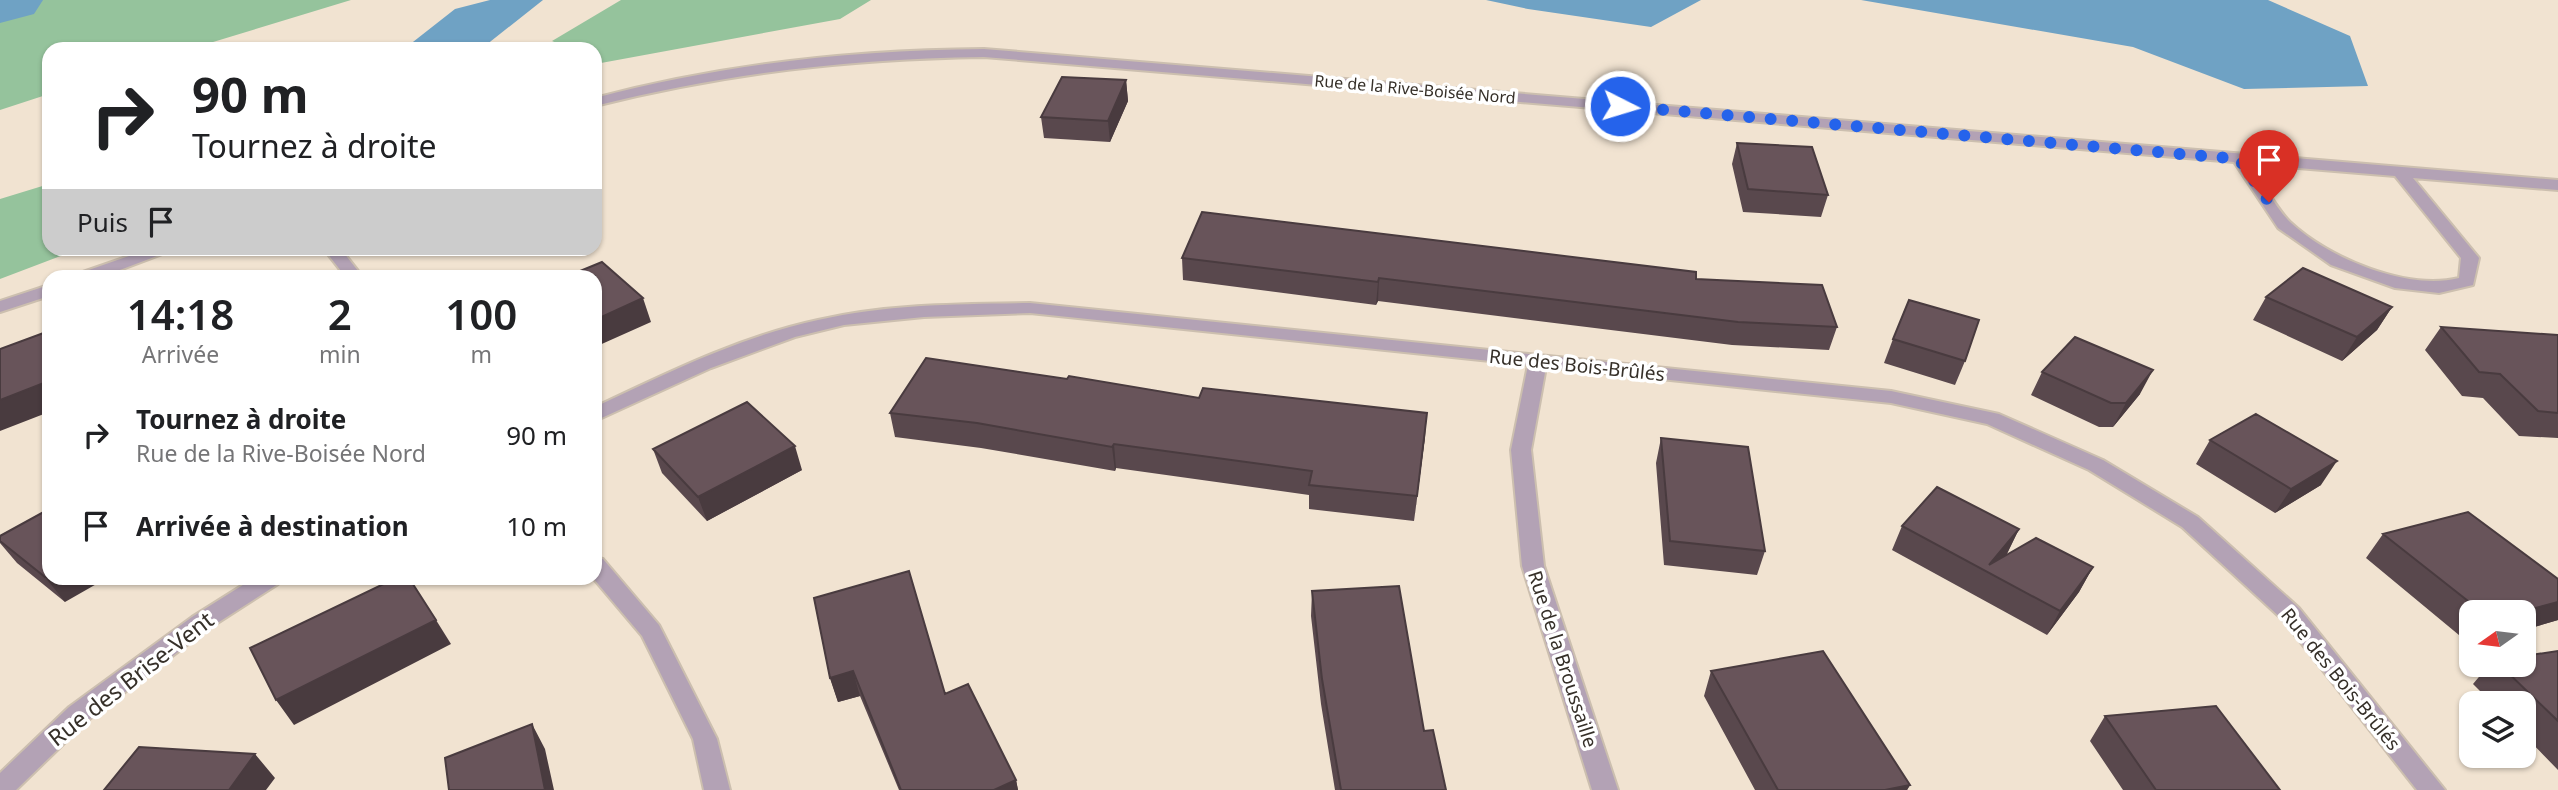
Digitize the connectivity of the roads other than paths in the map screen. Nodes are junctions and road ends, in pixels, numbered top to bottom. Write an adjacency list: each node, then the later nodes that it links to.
1 (602, 100): 2 (street, Rue de la Rive-Boisée Nord)
2 (2239, 159): 3 (street, Rue de la Rive-Boisée Nord); 3 (street)
3 (2401, 173): 4 (street, Rue de la Rive-Boisée Nord)
4 (2558, 186)
5 (147, 256): 7 (street)
6 (338, 256): 8 (street)
7 (106, 270)
8 (349, 270)
9 (42, 292): 10 (street)
10 (0, 307)
11 (1538, 360): 12 (street, Rue des Bois-Brûlés); 17 (street, Rue de la Broussaille); 18 (street, Rue des Bois-Brûlés)
12 (602, 412)
13 (602, 573): 16 (street)
14 (259, 585): 15 (street, Rue des Brise-Vent)
15 (0, 789)
16 (717, 790)
17 (1605, 790)
18 (2432, 790)

